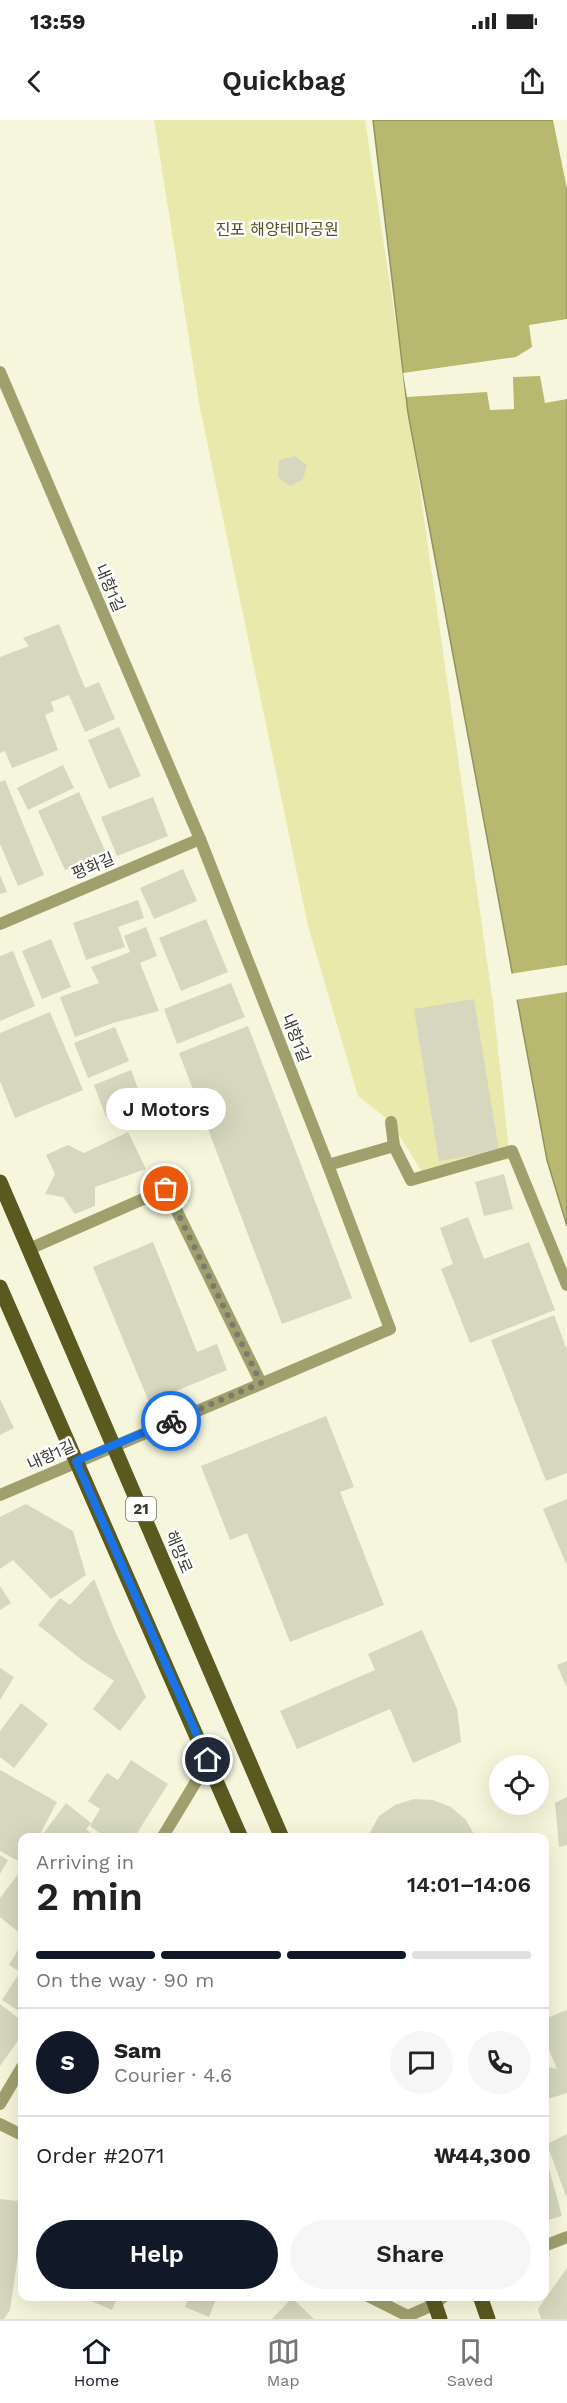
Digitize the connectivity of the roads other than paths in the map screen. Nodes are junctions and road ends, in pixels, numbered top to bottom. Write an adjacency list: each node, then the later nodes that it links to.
1 (0, 372): 2 (street, 내항1길)
2 (200, 839): 3 (street, 평화길); 6 (street, 내항1길)
3 (0, 924)
4 (391, 1122): 5 (street)
5 (394, 1146): 6 (street); 9 (street)
6 (328, 1165): 11 (street, 내항1길)
7 (0, 1182): 8 (main road, 해망로 / 21)
8 (29, 1249): 11 (street); 12 (main road, 해망로 / 21)
9 (567, 1286)
10 (0, 1287): 13 (main road, 21)
11 (261, 1383): 12 (street, 내항1길)
12 (114, 1445): 13 (street, 내항1길); 18 (main road, 해망로 / 21)
13 (76, 1461): 14 (street, 내항1길); 15 (main road, 21)
14 (0, 1495)
15 (208, 1760): 16 (street); 17 (main road, 21)
16 (165, 1833)
17 (239, 1833)
18 (280, 1833)
19 (18, 2074): 20 (street)
20 (0, 2104)
21 (0, 2124): 22 (street)
22 (18, 2133)
23 (567, 2237): 24 (street)
24 (549, 2244)
25 (378, 2301): 27 (street)
26 (482, 2301): 28 (main road)
27 (438, 2304)
28 (488, 2319)

